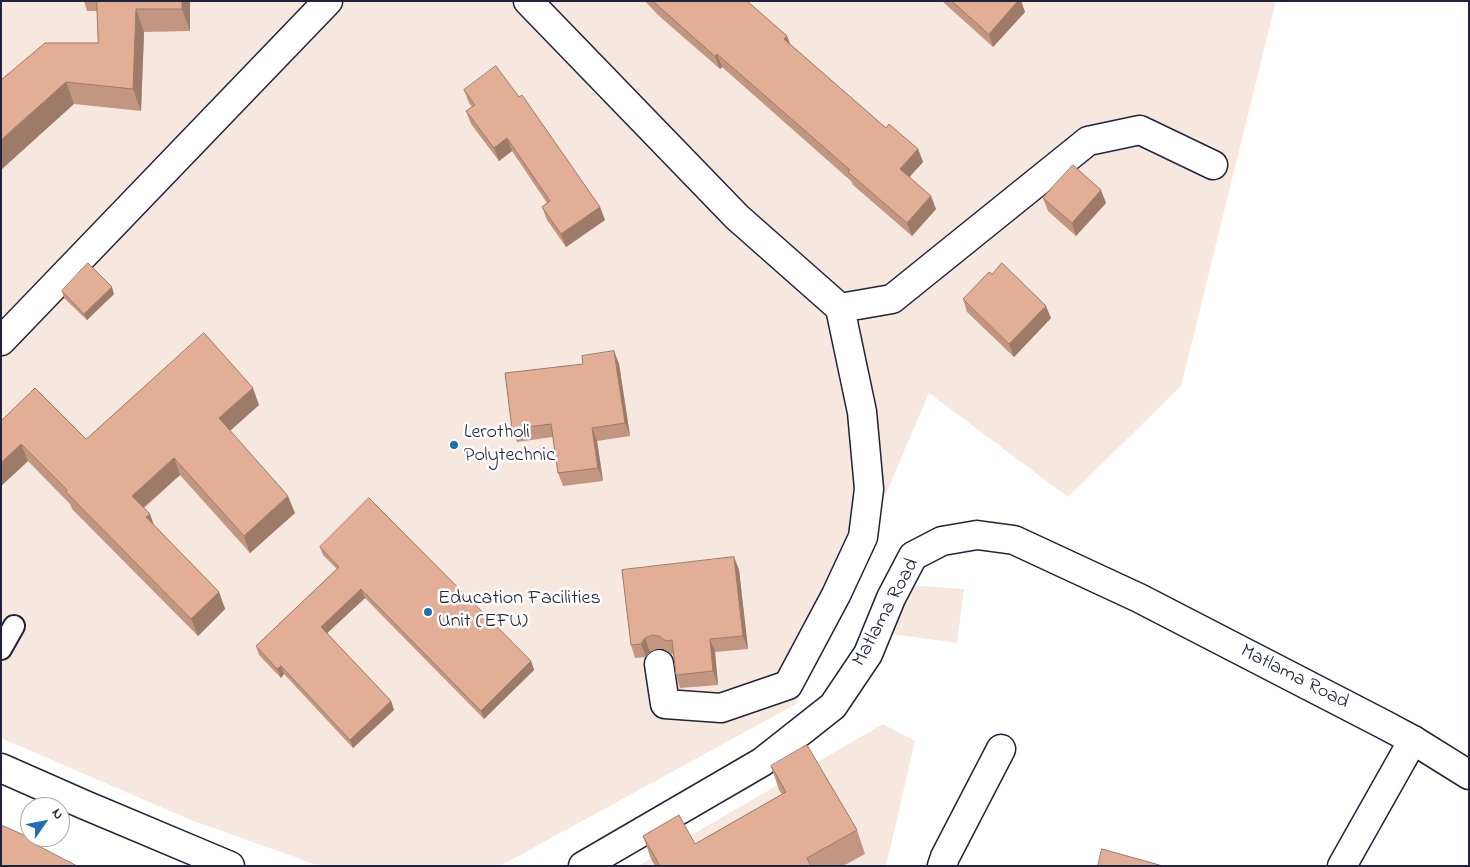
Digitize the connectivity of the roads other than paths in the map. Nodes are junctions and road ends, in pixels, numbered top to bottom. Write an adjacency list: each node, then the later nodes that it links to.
1 (328, 1): 5 (street)
2 (528, 1): 4 (street)
3 (1213, 165): 4 (street)
4 (840, 308): 8 (street)
5 (1, 341)
6 (14, 626): 7 (lane)
7 (1, 649)
8 (659, 664)
9 (1414, 740): 12 (street, Matlama Road); 14 (street, Matlama Road); 16 (street)
10 (1000, 749): 15 (street)
11 (1, 768): 13 (street)
12 (1469, 775)
13 (213, 863)
14 (583, 866)
15 (942, 866)
16 (1342, 866)

